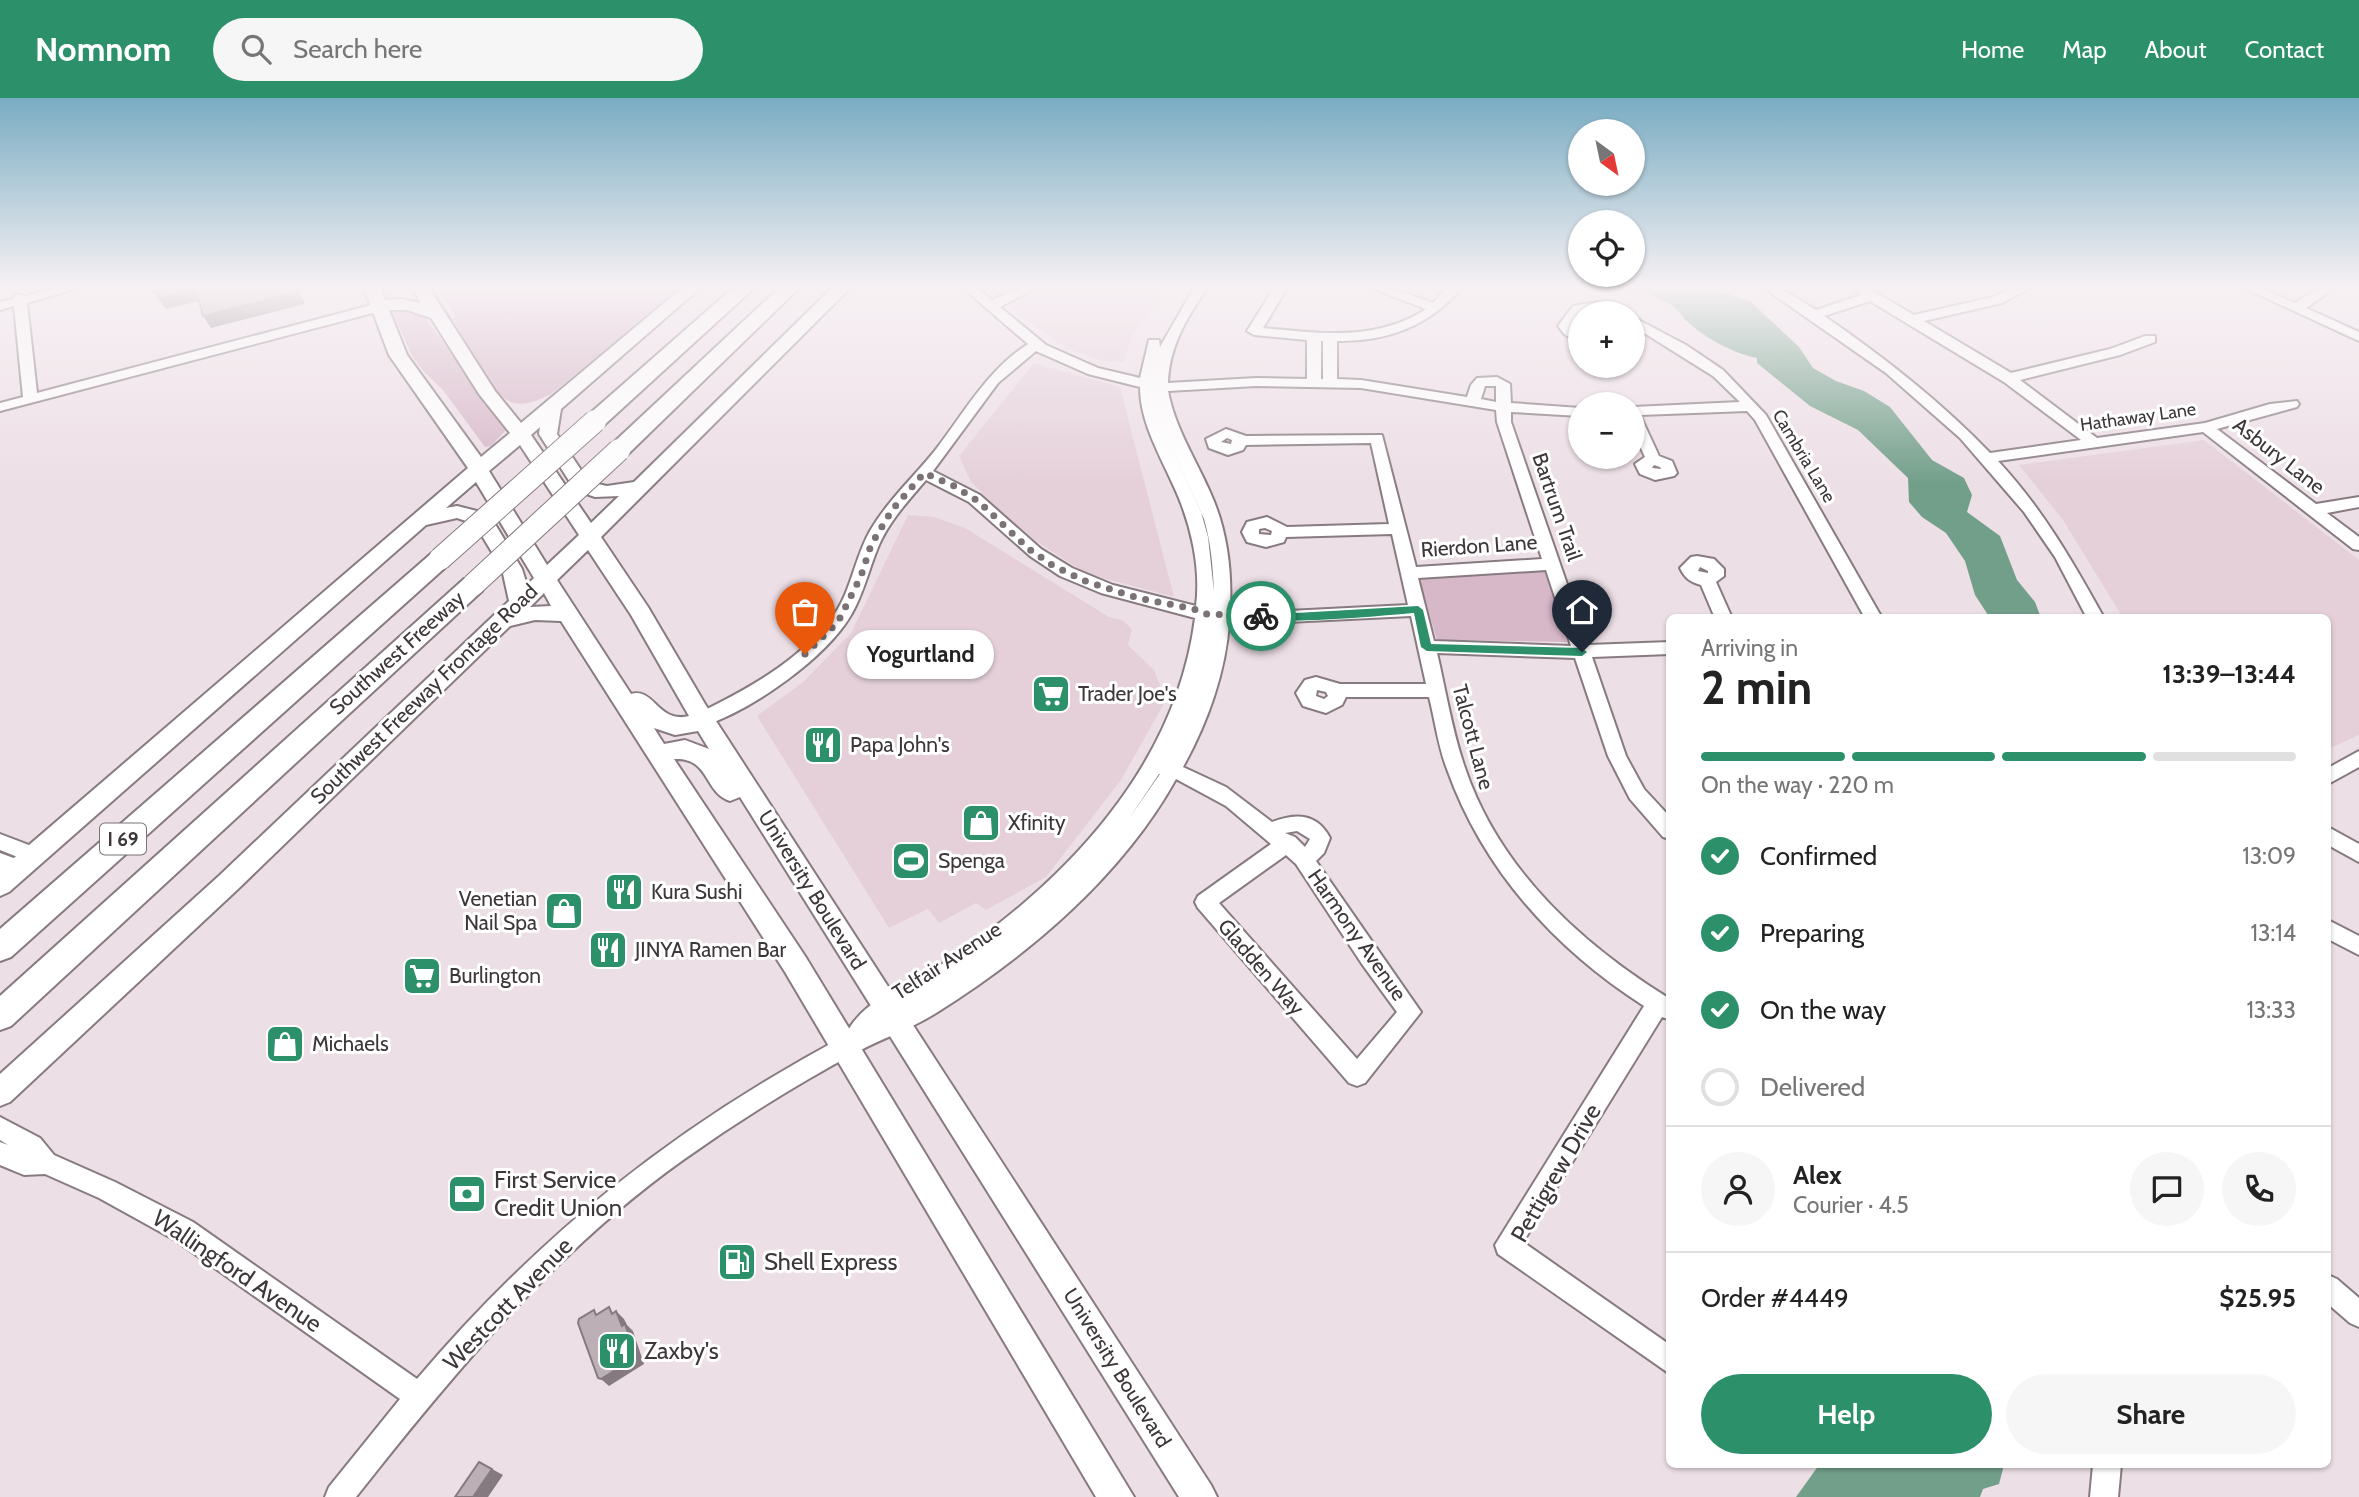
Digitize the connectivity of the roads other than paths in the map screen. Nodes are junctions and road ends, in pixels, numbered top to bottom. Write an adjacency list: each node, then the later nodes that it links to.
1 (25, 353): 23 (street)
2 (205, 353): 23 (street)
3 (397, 353): 40 (main road)
4 (461, 353): 29 (main road, University Boulevard)
5 (615, 353): 25 (main road)
6 (672, 353): 85 (highway, Southwest Freeway / I 69, bridge)
7 (721, 353): 88 (highway, Southwest Freeway / I 69, bridge)
8 (776, 353): 42 (main road, Southwest Freeway Frontage Road)
9 (1021, 353): 41 (street)
10 (1053, 353): 20 (street)
11 (1150, 353): 20 (street, Telfair Avenue)
12 (1164, 353): 20 (street, Telfair Avenue)
13 (1314, 353): 21 (street)
14 (1330, 353): 22 (street)
15 (1687, 353): 27 (street, Cambria Lane)
16 (1866, 353): 38 (street)
17 (1968, 353): 19 (street)
18 (2110, 353): 19 (street)
19 (2009, 377): 37 (street)
20 (1155, 382): 21 (street); 55 (street, Telfair Avenue)
21 (1314, 382): 22 (street)
22 (1330, 382): 24 (street)
23 (30, 400): 28 (street)
24 (1472, 401): 30 (street); 30 (street, Bartrum Trail)
25 (557, 403): 29 (main road); 34 (main road); 42 (main road)
26 (2292, 404): 33 (street, Hathaway Lane)
27 (1751, 406): 32 (street); 59 (street, Cambria Lane)
28 (0, 407)
29 (500, 407): 34 (main road, University Boulevard)
30 (1503, 407): 31 (street); 50 (street, Bartrum Trail)
31 (1568, 410)
32 (1645, 412)
33 (2206, 427): 37 (street, Hathaway Lane); 44 (street, Asbury Lane)
34 (521, 433): 40 (main road); 48 (main road, University Boulevard)
35 (1241, 441): 46 (street, Talcott Lane)
36 (1645, 441): 39 (street)
37 (2094, 443): 38 (street, Hathaway Lane)
38 (1987, 458): 60 (street)
39 (1653, 459)
40 (479, 469): 45 (main road); 52 (main road)
41 (924, 473): 55 (street); 68 (street)
42 (641, 487): 48 (main road, Southwest Freeway Frontage Road)
43 (2359, 502): 44 (street)
44 (2313, 510): 49 (street, Asbury Lane)
45 (419, 520): 54 (main road); 81 (main road)
46 (1399, 529): 47 (street); 51 (street, Talcott Lane)
47 (1281, 532)
48 (590, 536): 52 (main road, Southwest Freeway Frontage Road); 68 (main road, University Boulevard)
49 (2359, 545)
50 (1552, 564): 51 (street, Rierdon Lane); 64 (street, Bartrum Trail)
51 (1409, 573): 56 (street, Talcott Lane)
52 (545, 578): 54 (main road, Southwest Freeway Frontage Road); 57 (main road)
53 (1707, 580): 58 (street)
54 (520, 601): 61 (main road, Southwest Freeway Frontage Road)
55 (1214, 608): 56 (street); 71 (street, Telfair Avenue)
56 (1418, 610): 62 (street, Talcott Lane)
57 (566, 614): 61 (main road); 65 (main road)
58 (1722, 614)
59 (1872, 614)
60 (2094, 614)
61 (500, 620): 91 (main road, Southwest Freeway Frontage Road)
62 (1427, 647): 64 (street); 66 (street, Talcott Lane)
63 (1666, 648): 64 (street)
64 (1582, 652): 74 (street, Bartrum Trail)
65 (600, 665): 68 (main road); 69 (main road)
66 (1437, 690): 67 (street); 86 (street, Talcott Lane)
67 (1336, 691)
68 (704, 719): 73 (main road, University Boulevard)
69 (660, 754): 73 (main road); 89 (main road)
70 (2357, 761): 72 (street)
71 (1163, 768): 75 (street, Harmony Avenue); 87 (street, Telfair Avenue)
72 (2331, 775)
73 (771, 824): 87 (main road, University Boulevard)
74 (1666, 827)
75 (1269, 831): 78 (street, Harmony Avenue); 80 (street, Harmony Avenue)
76 (2331, 837): 79 (street)
77 (0, 842): 81 (street)
78 (1288, 844): 80 (street, Harmony Avenue); 90 (street, Gladden Way)
79 (2359, 854)
80 (1304, 858): 90 (street, Harmony Avenue)
81 (18, 862): 82 (main road)
82 (0, 886)
83 (2331, 931): 84 (street)
84 (2359, 946)
85 (0, 948)
86 (1664, 1007): 97 (street, Pettigrew Drive)
87 (890, 1015): 89 (street, Telfair Avenue); 102 (main road, University Boulevard)
88 (1, 1016)
89 (844, 1047): 98 (street, Westcott Avenue); 101 (main road)
90 (1357, 1076)
91 (0, 1093)
92 (0, 1128): 94 (street, Wallingford Avenue)
93 (0, 1153): 94 (street, Wallingford Avenue)
94 (46, 1163): 98 (street, Wallingford Avenue)
95 (2331, 1291): 96 (street)
96 (2359, 1314)
97 (1666, 1357)
98 (419, 1396): 100 (street, Westcott Avenue)
99 (2107, 1468): 103 (street)
100 (339, 1497)
101 (1116, 1497)
102 (1199, 1497)
103 (2104, 1497)

